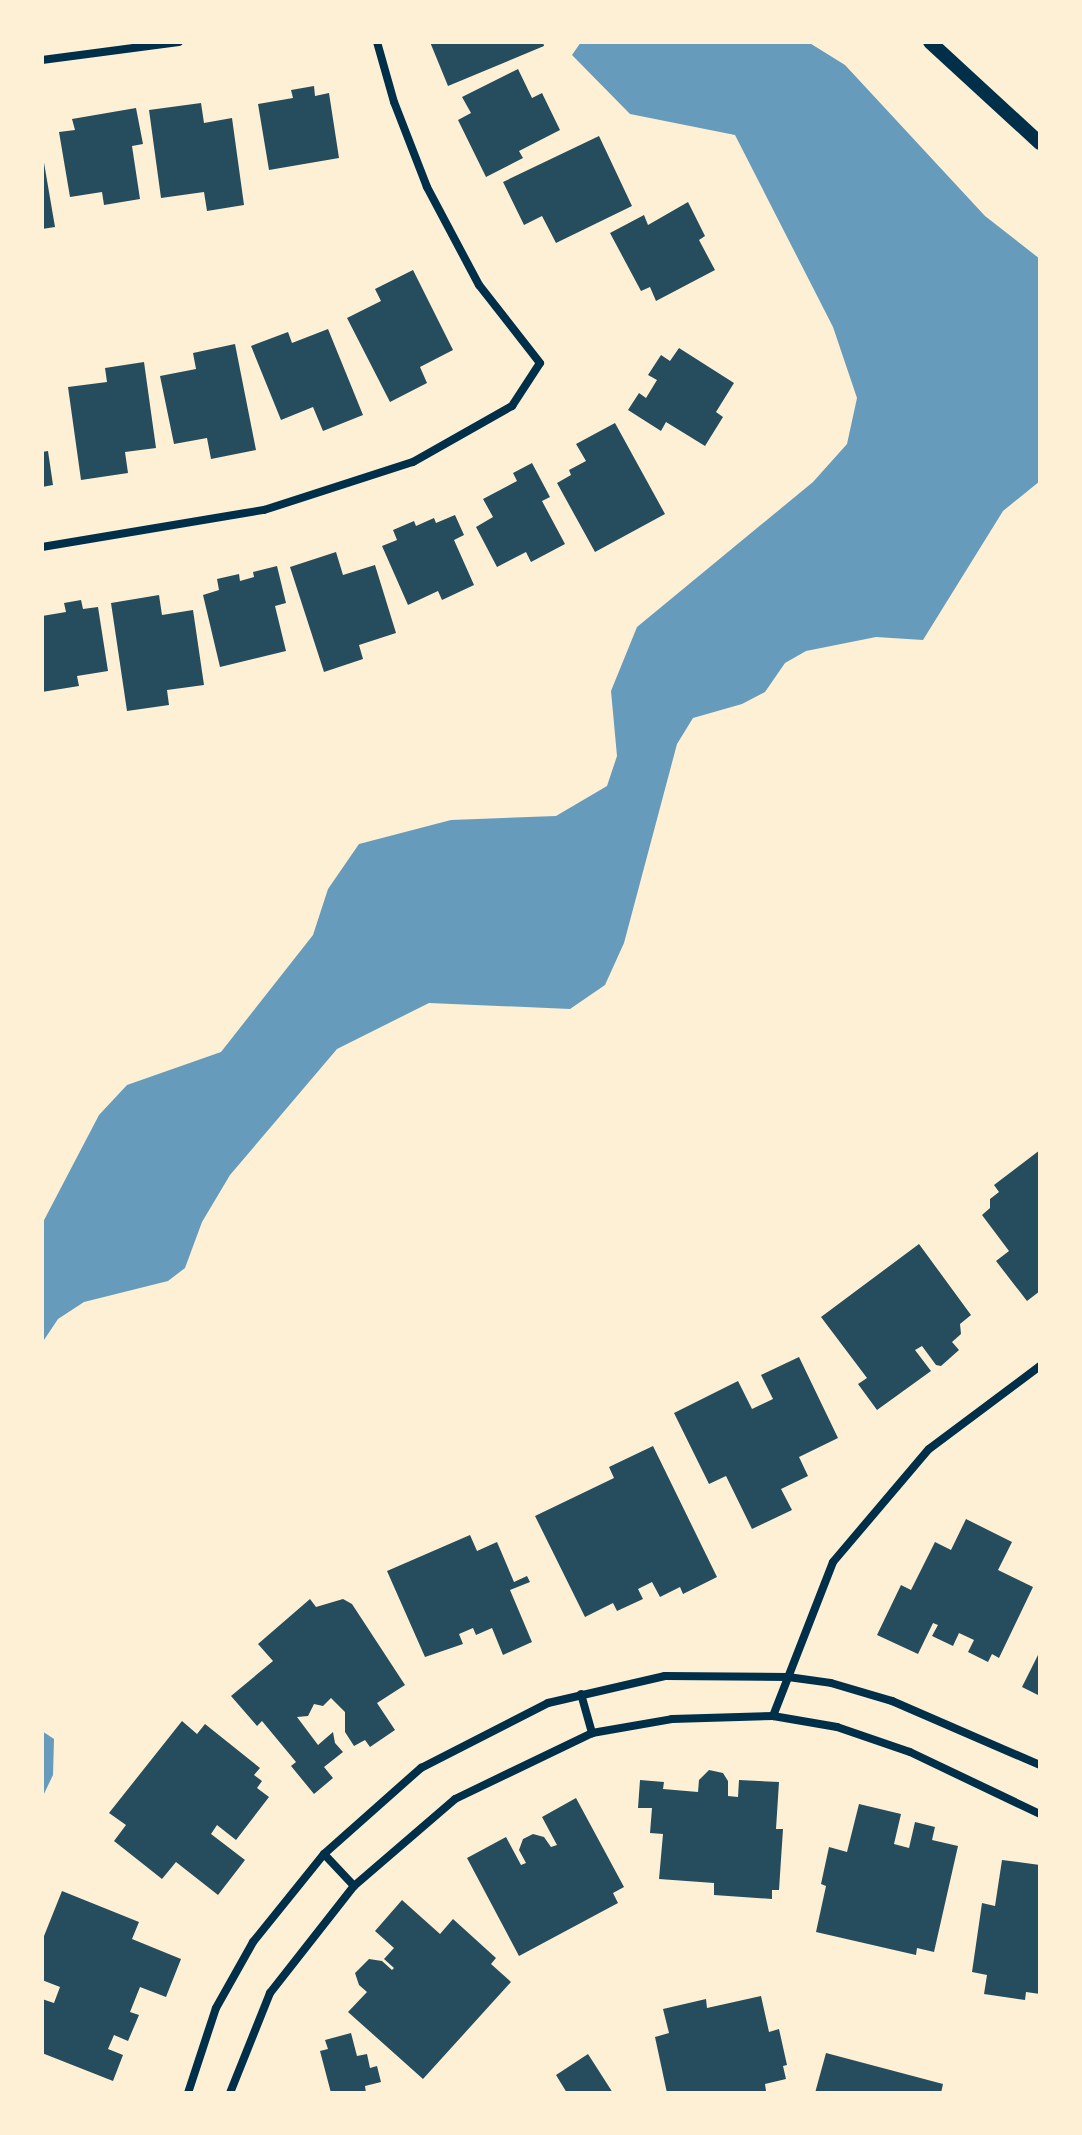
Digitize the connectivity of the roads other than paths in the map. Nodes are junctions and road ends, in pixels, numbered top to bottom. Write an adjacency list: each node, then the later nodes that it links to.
1 (179, 42): 4 (street)
2 (377, 42): 6 (street)
3 (930, 42): 5 (street)
4 (42, 60)
5 (1040, 143)
6 (42, 547)
7 (1040, 1366): 8 (street)
8 (788, 1677): 9 (street); 10 (street); 12 (street)
9 (581, 1694): 11 (street); 14 (street)
10 (773, 1716): 11 (street); 13 (street)
11 (592, 1733): 15 (street)
12 (1040, 1765)
13 (1040, 1814)
14 (324, 1854): 15 (street); 16 (street)
15 (354, 1886): 17 (street)
16 (188, 2093)
17 (230, 2093)

